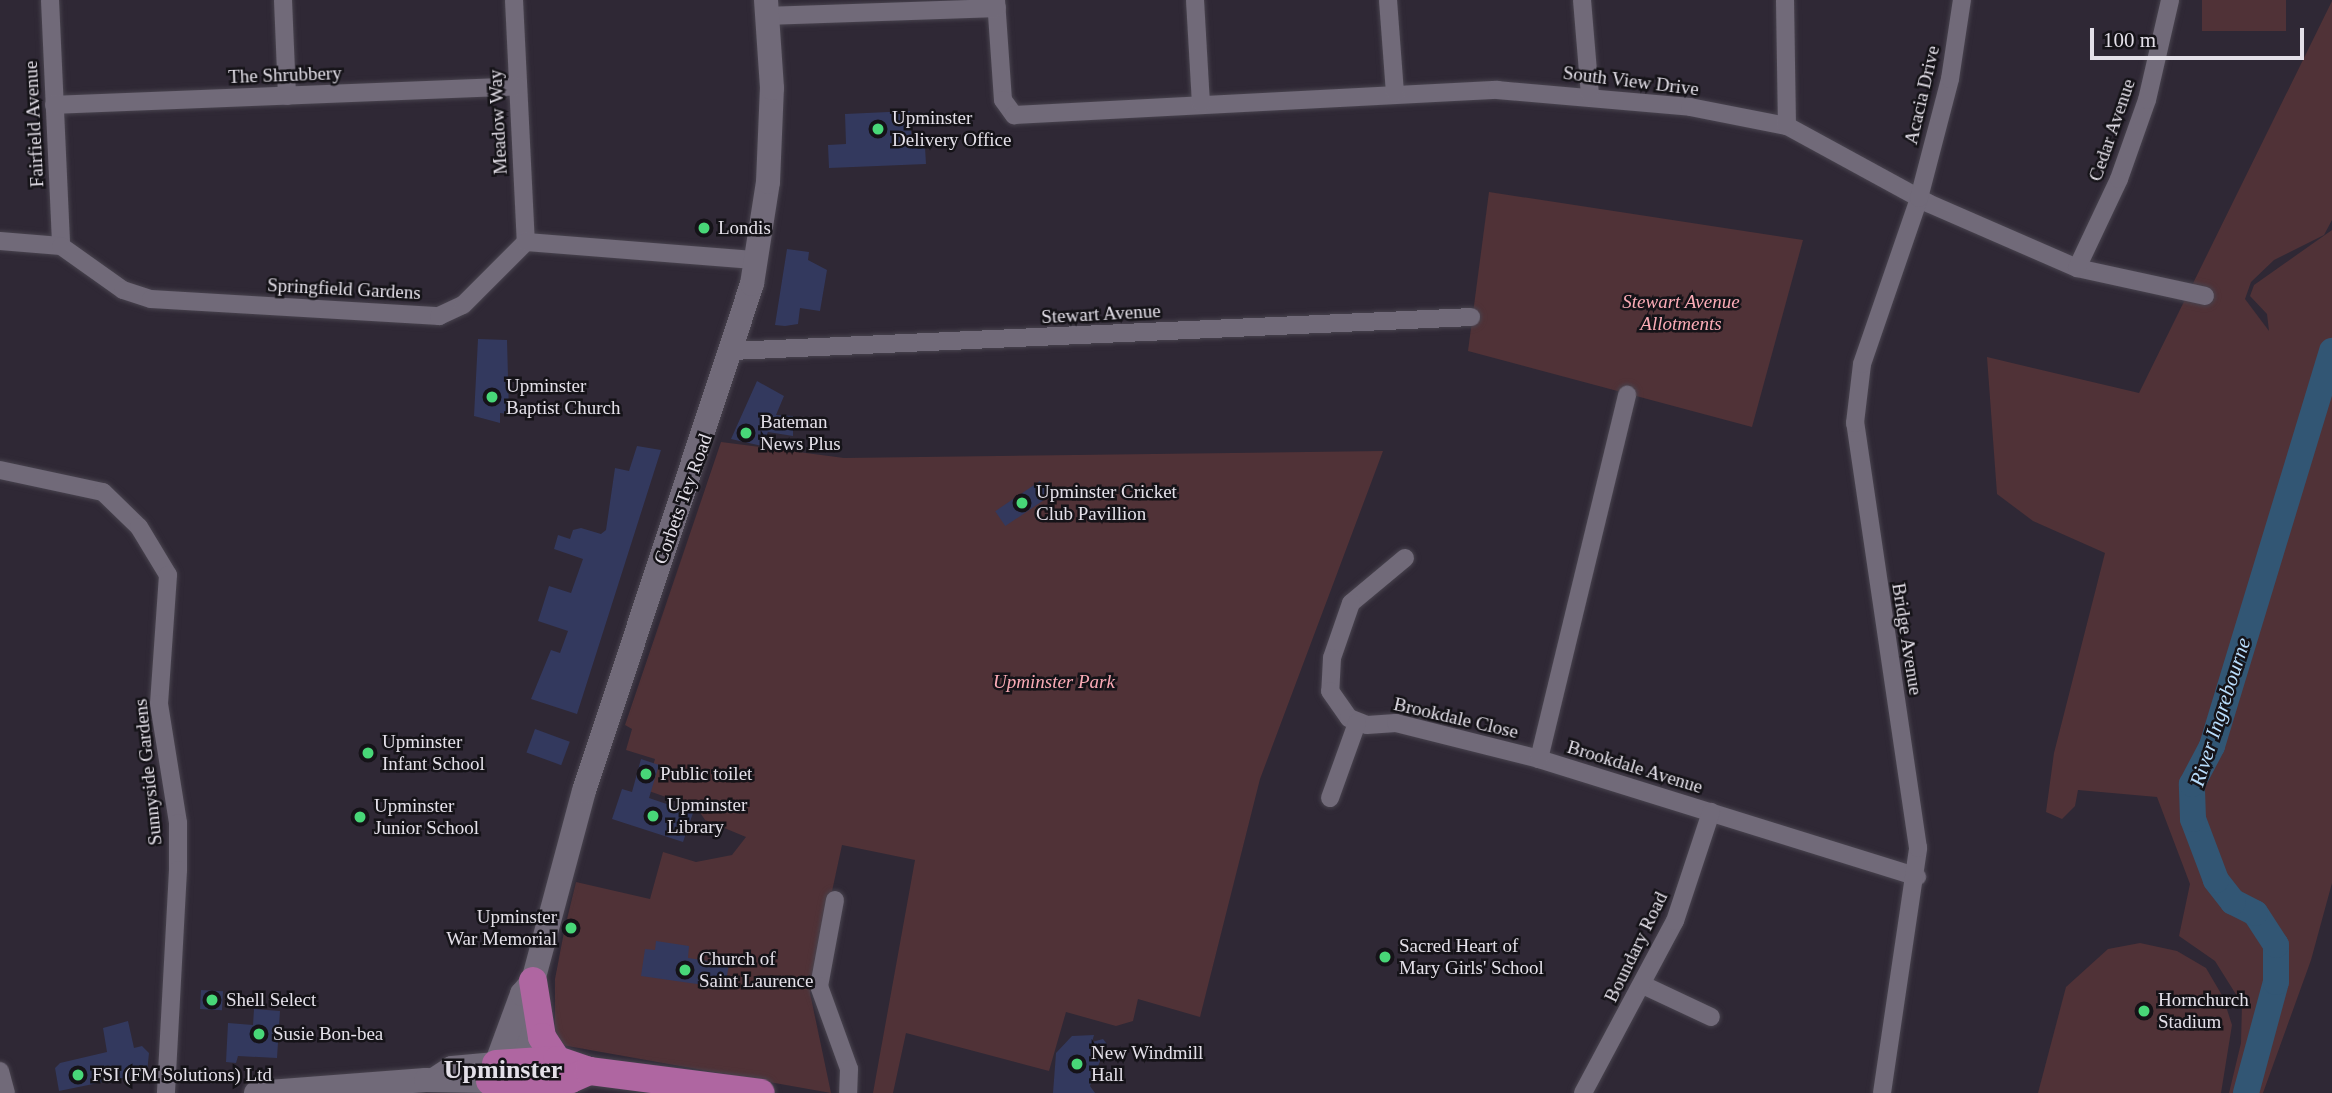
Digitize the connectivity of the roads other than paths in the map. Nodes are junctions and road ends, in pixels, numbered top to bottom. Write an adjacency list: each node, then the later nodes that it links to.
1 (50, 0): 17 (street, Fairfield Avenue)
2 (283, 0): 15 (street)
3 (514, 0): 12 (street, Meadow Way)
4 (1195, 0): 16 (street)
5 (1388, 0): 13 (street)
6 (1582, 0): 14 (street)
7 (1785, 0): 18 (street)
8 (1962, 0): 19 (street, Acacia Drive)
9 (2170, 0): 24 (street, Cedar Avenue)
10 (997, 4): 11 (street); 16 (street, South View Drive)
11 (766, 8): 23 (main road, Corbets Tey Road)
12 (518, 86): 15 (street, The Shrubbery); 21 (street, Meadow Way)
13 (1395, 93): 14 (street, South View Drive); 16 (street, South View Drive)
14 (1590, 95): 18 (street, South View Drive)
15 (287, 96): 17 (street, The Shrubbery)
16 (1201, 103)
17 (54, 104): 22 (street, Fairfield Avenue)
18 (1787, 127): 19 (street, South View Drive)
19 (1919, 198): 24 (street, South View Drive); 35 (street, Bridge Avenue)
20 (0, 241): 22 (street)
21 (526, 242): 22 (street, Springfield Gardens); 23 (street)
22 (61, 246)
23 (757, 260): 27 (main road, Corbets Tey Road)
24 (2077, 268): 25 (street, South View Drive)
25 (2205, 296)
26 (1471, 317): 27 (street, Stewart Avenue)
27 (732, 351): 37 (main road, Corbets Tey Road)
28 (1627, 394): 32 (street, Brookdale Avenue)
29 (0, 470): 46 (street, Sunnyside Gardens)
30 (1405, 558): 31 (street)
31 (1357, 723): 32 (street, Brookdale Close); 33 (street)
32 (1539, 760): 34 (street, Brookdale Avenue)
33 (1330, 798)
34 (1711, 812): 35 (street, Brookdale Avenue); 38 (street, Boundary Road)
35 (1917, 877): 51 (street, Bridge Avenue)
36 (835, 900): 49 (street)
37 (532, 984): 40 (main road); 42 (main road, Corbets Tey Road)
38 (1643, 985): 39 (street); 50 (street, Boundary Road)
39 (1711, 1017)
40 (556, 1060): 42 (main road); 43 (main road)
41 (0, 1071): 45 (street)
42 (505, 1071): 43 (main road); 44 (main road)
43 (589, 1071): 48 (main road)
44 (438, 1084): 47 (main road)
45 (6, 1093)
46 (166, 1093)
47 (256, 1093)
48 (761, 1093)
49 (848, 1093)
50 (1583, 1093)
51 (1882, 1093)

